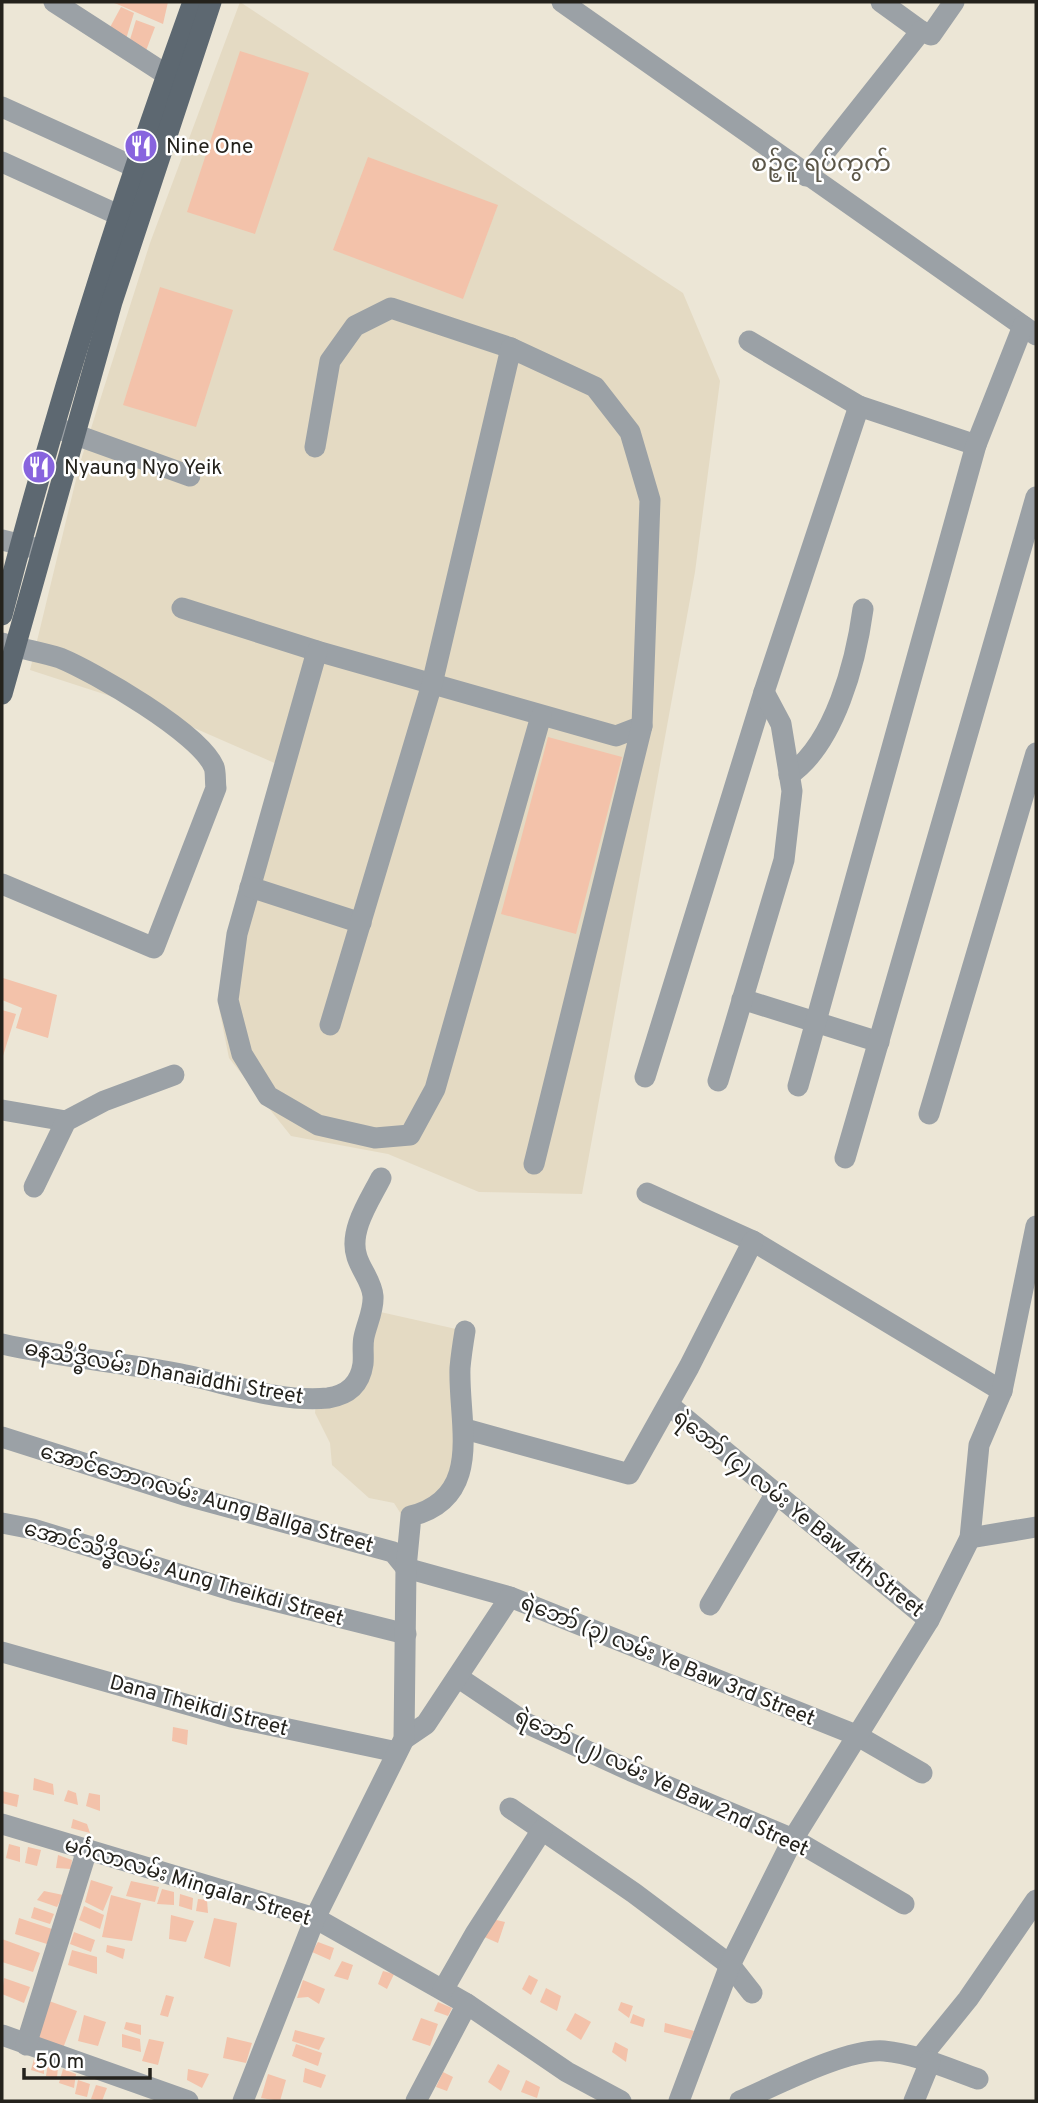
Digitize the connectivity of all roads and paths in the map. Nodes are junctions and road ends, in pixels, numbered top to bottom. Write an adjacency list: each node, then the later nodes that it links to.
1 (54, 2): 8 (street)
2 (194, 2): 8 (main road)
3 (211, 2): 8 (main road)
4 (562, 2): 13 (street)
5 (881, 2): 7 (street)
6 (954, 2): 7 (street)
7 (920, 31): 13 (street)
8 (175, 77): 11 (main road); 12 (main road)
9 (2, 107): 11 (street)
10 (2, 162): 14 (street)
11 (133, 168): 12 (street); 14 (main road)
12 (153, 175): 14 (main road)
13 (806, 177): 15 (street)
14 (127, 219): 19 (main road)
15 (1030, 331): 20 (street)
16 (749, 341): 18 (street)
17 (511, 348): 21 (street); 31 (street); 35 (street)
18 (859, 406): 20 (street); 32 (street)
19 (64, 430): 22 (street); 24 (main road); 25 (main road)
20 (976, 445): 42 (street)
21 (315, 447)
22 (190, 476)
23 (1036, 497): 44 (street)
24 (11, 543): 25 (street); 28 (main road)
25 (44, 550): 29 (main road)
26 (182, 608): 30 (street)
27 (863, 609): 37 (street)
28 (2, 615)
29 (9, 646): 33 (main road); 38 (street)
30 (317, 651): 31 (street); 39 (street)
31 (432, 684): 34 (street); 40 (street)
32 (764, 692): 37 (street); 46 (street)
33 (2, 694)
34 (541, 716): 35 (street); 39 (street)
35 (642, 726): 53 (street)
36 (1036, 752): 50 (street)
37 (789, 775): 41 (street)
38 (2, 884)
39 (250, 887): 40 (street)
40 (361, 923): 43 (street)
41 (742, 999): 42 (street); 47 (street)
42 (816, 1023): 44 (street); 48 (street)
43 (330, 1025)
44 (879, 1042): 52 (street)
45 (174, 1075): 51 (street)
46 (645, 1077)
47 (718, 1081)
48 (798, 1086)
49 (2, 1110): 51 (street)
50 (929, 1114)
51 (66, 1121): 55 (street)
52 (845, 1158)
53 (534, 1164)
54 (381, 1178): 60 (street, ဓနသိဒ္ဓိလမ်း Dhanaiddhi Street)
55 (34, 1187)
56 (647, 1193): 58 (street)
57 (1036, 1226): 61 (street)
58 (753, 1241): 61 (street); 62 (street)
59 (465, 1331): 63 (street)
60 (2, 1344)
61 (1002, 1391): 68 (street)
62 (668, 1405): 63 (street); 65 (street, ရဲဘော် (၄) လမ်း Ye Baw 4th Street)
63 (465, 1429): 69 (street)
64 (2, 1437): 69 (street, အောင်ဘောဂလမ်း Aung Ballga Street)
65 (776, 1493): 71 (street); 72 (street, ရဲဘော် (၄) လမ်း Ye Baw 4th Street)
66 (2, 1523): 73 (street, အောင်သိဒ္ဓိလမ်း Aung Theikdi Street)
67 (1036, 1527): 68 (street)
68 (970, 1538): 72 (street)
69 (406, 1568): 70 (street, ရဲဘော် (၃) လမ်း Ye Baw 3rd Street); 73 (street)
70 (510, 1597): 75 (street); 76 (street, ရဲဘော် (၃) လမ်း Ye Baw 3rd Street)
71 (710, 1605)
72 (929, 1620): 76 (street)
73 (406, 1633): 77 (street)
74 (2, 1652): 77 (street, Dana Theikdi Street)
75 (459, 1678): 77 (street); 82 (street, ရဲဘော် (၂) လမ်း Ye Baw 2nd Street)
76 (856, 1735): 78 (street, ရဲဘော် (၃) လမ်း Ye Baw 3rd Street); 82 (street)
77 (401, 1745): 86 (street)
78 (922, 1773)
79 (510, 1808): 81 (street)
80 (2, 1824): 83 (street, မင်္ဂလာလမ်း Mingalar Street)
81 (542, 1830): 87 (street); 88 (street)
82 (793, 1839): 85 (street, ရဲဘော် (၂) လမ်း Ye Baw 2nd Street); 87 (street)
83 (88, 1850): 86 (street, မင်္ဂလာလမ်း Mingalar Street); 92 (street)
84 (1036, 1899): 93 (street)
85 (904, 1905)
86 (315, 1918): 88 (street, မင်္ဂလာလမ်း Mingalar Street); 97 (street)
87 (730, 1965): 89 (street); 99 (street)
88 (443, 1990): 90 (street, မင်္ဂလာလမ်း Mingalar Street)
89 (752, 1993)
90 (467, 2004): 95 (street); 98 (street, မင်္ဂလာလမ်း Mingalar Street)
91 (2, 2035): 92 (street)
92 (26, 2045): 96 (street)
93 (925, 2060): 94 (street); 100 (street); 101 (street)
94 (978, 2078)
95 (420, 2100)
96 (188, 2101)
97 (243, 2101)
98 (621, 2101)
99 (679, 2101)
100 (740, 2101)
101 (914, 2101)

